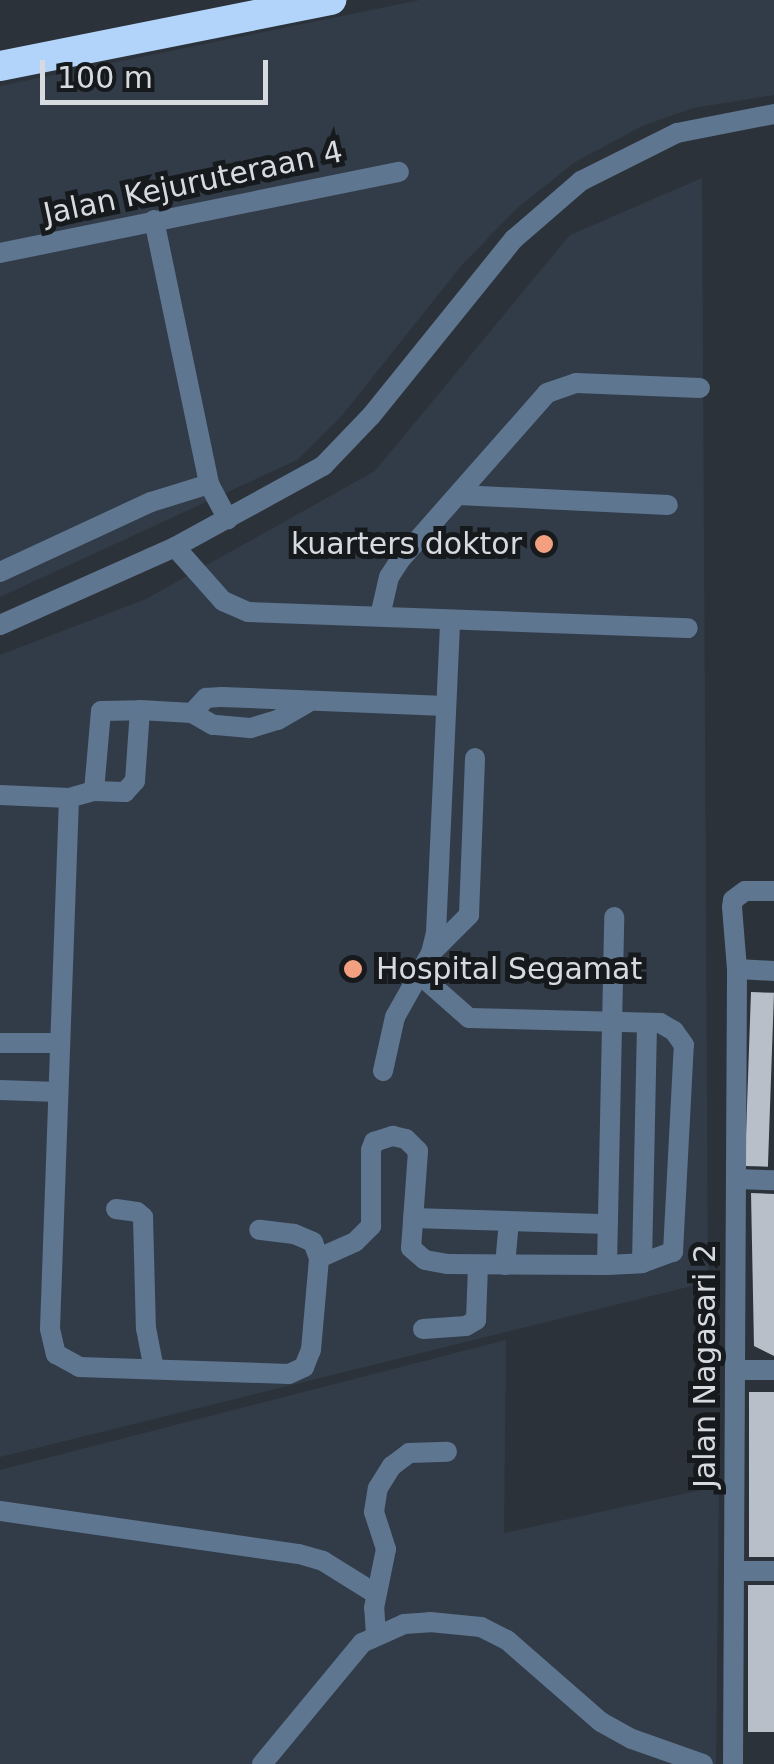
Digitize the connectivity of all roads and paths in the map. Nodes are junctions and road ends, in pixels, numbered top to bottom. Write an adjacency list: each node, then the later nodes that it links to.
1 (330, 0): 2 (highway)
2 (0, 66)
3 (774, 114): 11 (street)
4 (398, 172): 5 (street, Jalan Kejuruteraan 4)
5 (154, 220): 6 (street, Jalan Kejuruteraan 4); 8 (street)
6 (0, 253)
7 (700, 388): 9 (street)
8 (208, 484): 11 (street); 13 (street)
9 (458, 496): 10 (street); 14 (street)
10 (668, 505)
11 (228, 519): 12 (street)
12 (175, 546): 14 (street); 16 (street)
13 (0, 572)
14 (380, 616): 15 (street)
15 (450, 620): 17 (street); 19 (street)
16 (0, 625)
17 (688, 628)
18 (307, 703): 19 (street); 21 (street); 21 (street)
19 (445, 706): 28 (street)
20 (140, 710): 21 (street); 23 (street); 23 (street)
21 (192, 713)
22 (475, 758): 28 (street)
23 (94, 791): 25 (street)
24 (0, 795): 25 (street)
25 (70, 798): 35 (street)
26 (774, 891): 29 (street, Jalan Nagasari 2)
27 (614, 918): 32 (street)
28 (431, 954): 31 (street)
29 (737, 968): 30 (street); 39 (street, Jalan Nagasari 2)
30 (774, 971)
31 (419, 974): 32 (street); 36 (street)
32 (612, 1022): 33 (street); 44 (street)
33 (647, 1023): 47 (street); 47 (street)
34 (0, 1043): 35 (street)
35 (60, 1043): 38 (street)
36 (383, 1071)
37 (0, 1090): 38 (street)
38 (58, 1092): 52 (street)
39 (736, 1179): 40 (street); 53 (street, Jalan Nagasari 2)
40 (774, 1180)
41 (116, 1209): 52 (street)
42 (413, 1218): 43 (street); 46 (street); 48 (street)
43 (509, 1221): 44 (street); 49 (street)
44 (608, 1224): 50 (street)
45 (259, 1230): 46 (street)
46 (320, 1258): 52 (street)
47 (642, 1263): 50 (street)
48 (478, 1264): 49 (street); 51 (street)
49 (505, 1264): 50 (street)
50 (606, 1265)
51 (422, 1329)
52 (154, 1368)
53 (735, 1370): 54 (street); 57 (street, Jalan Nagasari 2)
54 (774, 1370)
55 (447, 1452): 59 (street)
56 (0, 1511): 59 (street)
57 (734, 1571): 58 (street); 63 (street, Jalan Nagasari 2)
58 (774, 1571)
59 (376, 1594): 60 (street)
60 (376, 1634): 61 (street); 62 (street)
61 (262, 1764)
62 (702, 1764)
63 (733, 1764)

